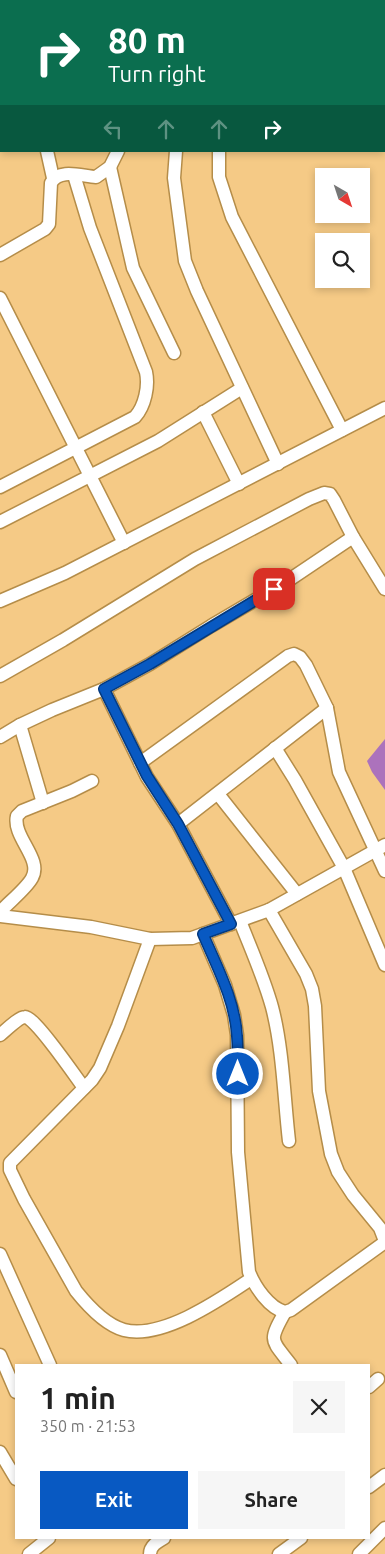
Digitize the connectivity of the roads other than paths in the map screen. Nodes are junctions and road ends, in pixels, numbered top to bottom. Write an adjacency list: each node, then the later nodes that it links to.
1 (46, 152): 7 (street)
2 (118, 152): 5 (street)
3 (176, 152): 11 (street)
4 (219, 152): 14 (street)
5 (110, 167): 6 (street); 10 (street)
6 (74, 175): 7 (street); 15 (street)
7 (54, 178): 8 (street)
8 (0, 255)
9 (0, 298): 15 (street)
10 (174, 353)
11 (242, 388): 13 (street); 16 (street)
12 (385, 409): 14 (street)
13 (203, 412): 17 (street); 18 (street)
14 (342, 430): 16 (street)
15 (76, 448): 17 (street); 19 (street)
16 (278, 464): 18 (street)
17 (91, 476): 20 (street); 22 (street)
18 (239, 484): 22 (street)
19 (0, 487)
20 (0, 522)
21 (353, 537): 23 (street); 25 (street); 26 (street)
22 (124, 543): 24 (street)
23 (385, 589)
24 (0, 601)
25 (0, 676)
26 (104, 689): 28 (street); 31 (street)
27 (326, 708): 30 (street); 31 (street); 36 (street)
28 (20, 725): 29 (street); 34 (street)
29 (0, 737)
30 (275, 748): 33 (street); 37 (street)
31 (140, 762): 35 (street)
32 (92, 781): 34 (street)
33 (218, 794): 35 (street); 39 (street)
34 (43, 803): 41 (street)
35 (178, 824): 43 (street)
36 (380, 848): 37 (street); 38 (street)
37 (344, 868): 39 (street); 46 (street)
38 (385, 870)
39 (297, 894): 40 (street)
40 (269, 910): 43 (street); 50 (street)
41 (0, 912)
42 (0, 916): 45 (street)
43 (235, 922): 44 (street); 49 (street)
44 (203, 934): 45 (street); 52 (street)
45 (150, 939): 48 (street)
46 (385, 965)
47 (0, 1035): 48 (street)
48 (84, 1088): 52 (street)
49 (289, 1141)
50 (385, 1242): 53 (street)
51 (0, 1254): 55 (street)
52 (252, 1279): 53 (street)
53 (285, 1312): 56 (street)
54 (0, 1355): 57 (street)
55 (50, 1364)
56 (290, 1364)
57 (15, 1390)
58 (0, 1452): 59 (street)
59 (8, 1464): 61 (street)
60 (385, 1475): 62 (street)
61 (15, 1477)
62 (370, 1486)
63 (385, 1528): 70 (street)
64 (48, 1539): 67 (street)
65 (162, 1539): 68 (street)
66 (300, 1539): 69 (street)
67 (29, 1554)
68 (150, 1554)
69 (278, 1554)
70 (359, 1554)

